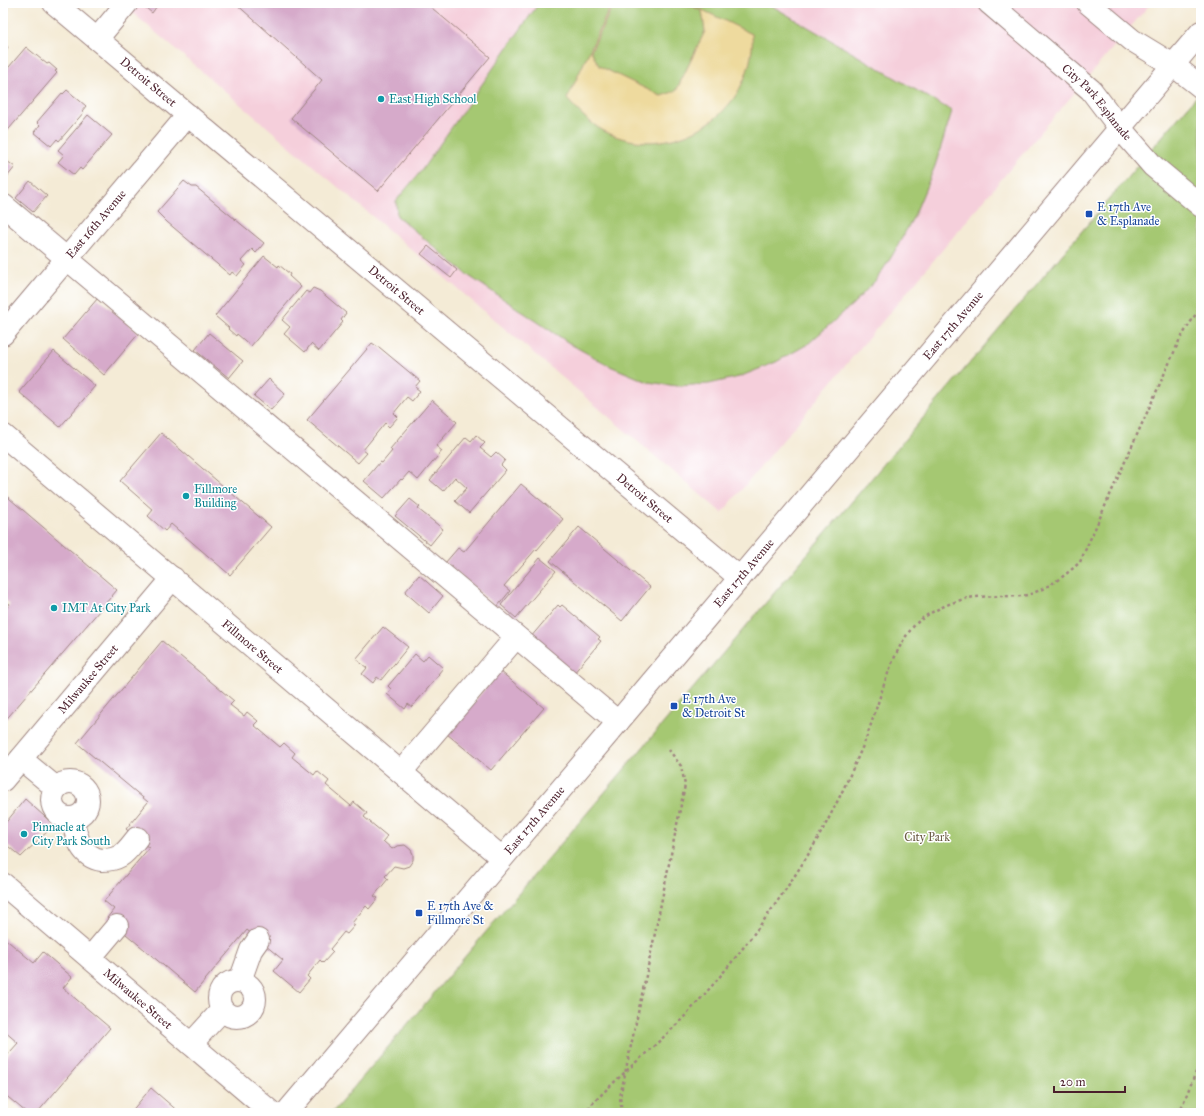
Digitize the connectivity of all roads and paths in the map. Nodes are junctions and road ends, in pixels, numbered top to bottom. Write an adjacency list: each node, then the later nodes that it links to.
1 (54, 3): 6 (street, Detroit Street)
2 (127, 3): 6 (street)
3 (989, 3): 10 (street, City Park Esplanade)
4 (1088, 3): 7 (street)
5 (1201, 32): 7 (street, East 17th Avenue)
6 (98, 39): 9 (street, Detroit Street)
7 (1173, 65): 8 (street); 10 (street, East 17th Avenue)
8 (1201, 87)
9 (188, 115): 13 (street, East 16th Avenue); 18 (street, Detroit Street)
10 (1119, 128): 12 (street, City Park Esplanade); 18 (street, East 17th Avenue)
11 (3, 205): 13 (street)
12 (1201, 206)
13 (66, 258): 15 (street, East 16th Avenue); 19 (street)
14 (1201, 306): 36 (path)
15 (3, 334)
16 (3, 435): 17 (street, Fillmore Street)
17 (173, 578): 22 (street, Milwaukee Street); 23 (street, Fillmore Street)
18 (740, 578): 20 (street, East 17th Avenue)
19 (516, 636): 20 (street); 23 (street)
20 (618, 722): 27 (street, East 17th Avenue)
21 (669, 750): 36 (path)
22 (10, 767): 24 (street)
23 (401, 772): 27 (street, Fillmore Street)
24 (56, 788): 25 (street); 25 (street)
25 (72, 818): 26 (street)
26 (137, 838)
27 (502, 858): 38 (street, East 17th Avenue)
28 (3, 884): 31 (street, Milwaukee Street)
29 (117, 926): 31 (street)
30 (258, 940): 32 (street)
31 (90, 958): 34 (street, Milwaukee Street)
32 (240, 981): 33 (street); 33 (street)
33 (222, 1010): 34 (street)
34 (191, 1044): 37 (street, Milwaukee Street)
35 (1201, 1060): 41 (path)
36 (624, 1074): 39 (path); 40 (path)
37 (272, 1113)
38 (286, 1113)
39 (584, 1113)
40 (622, 1113)
41 (1179, 1113)

